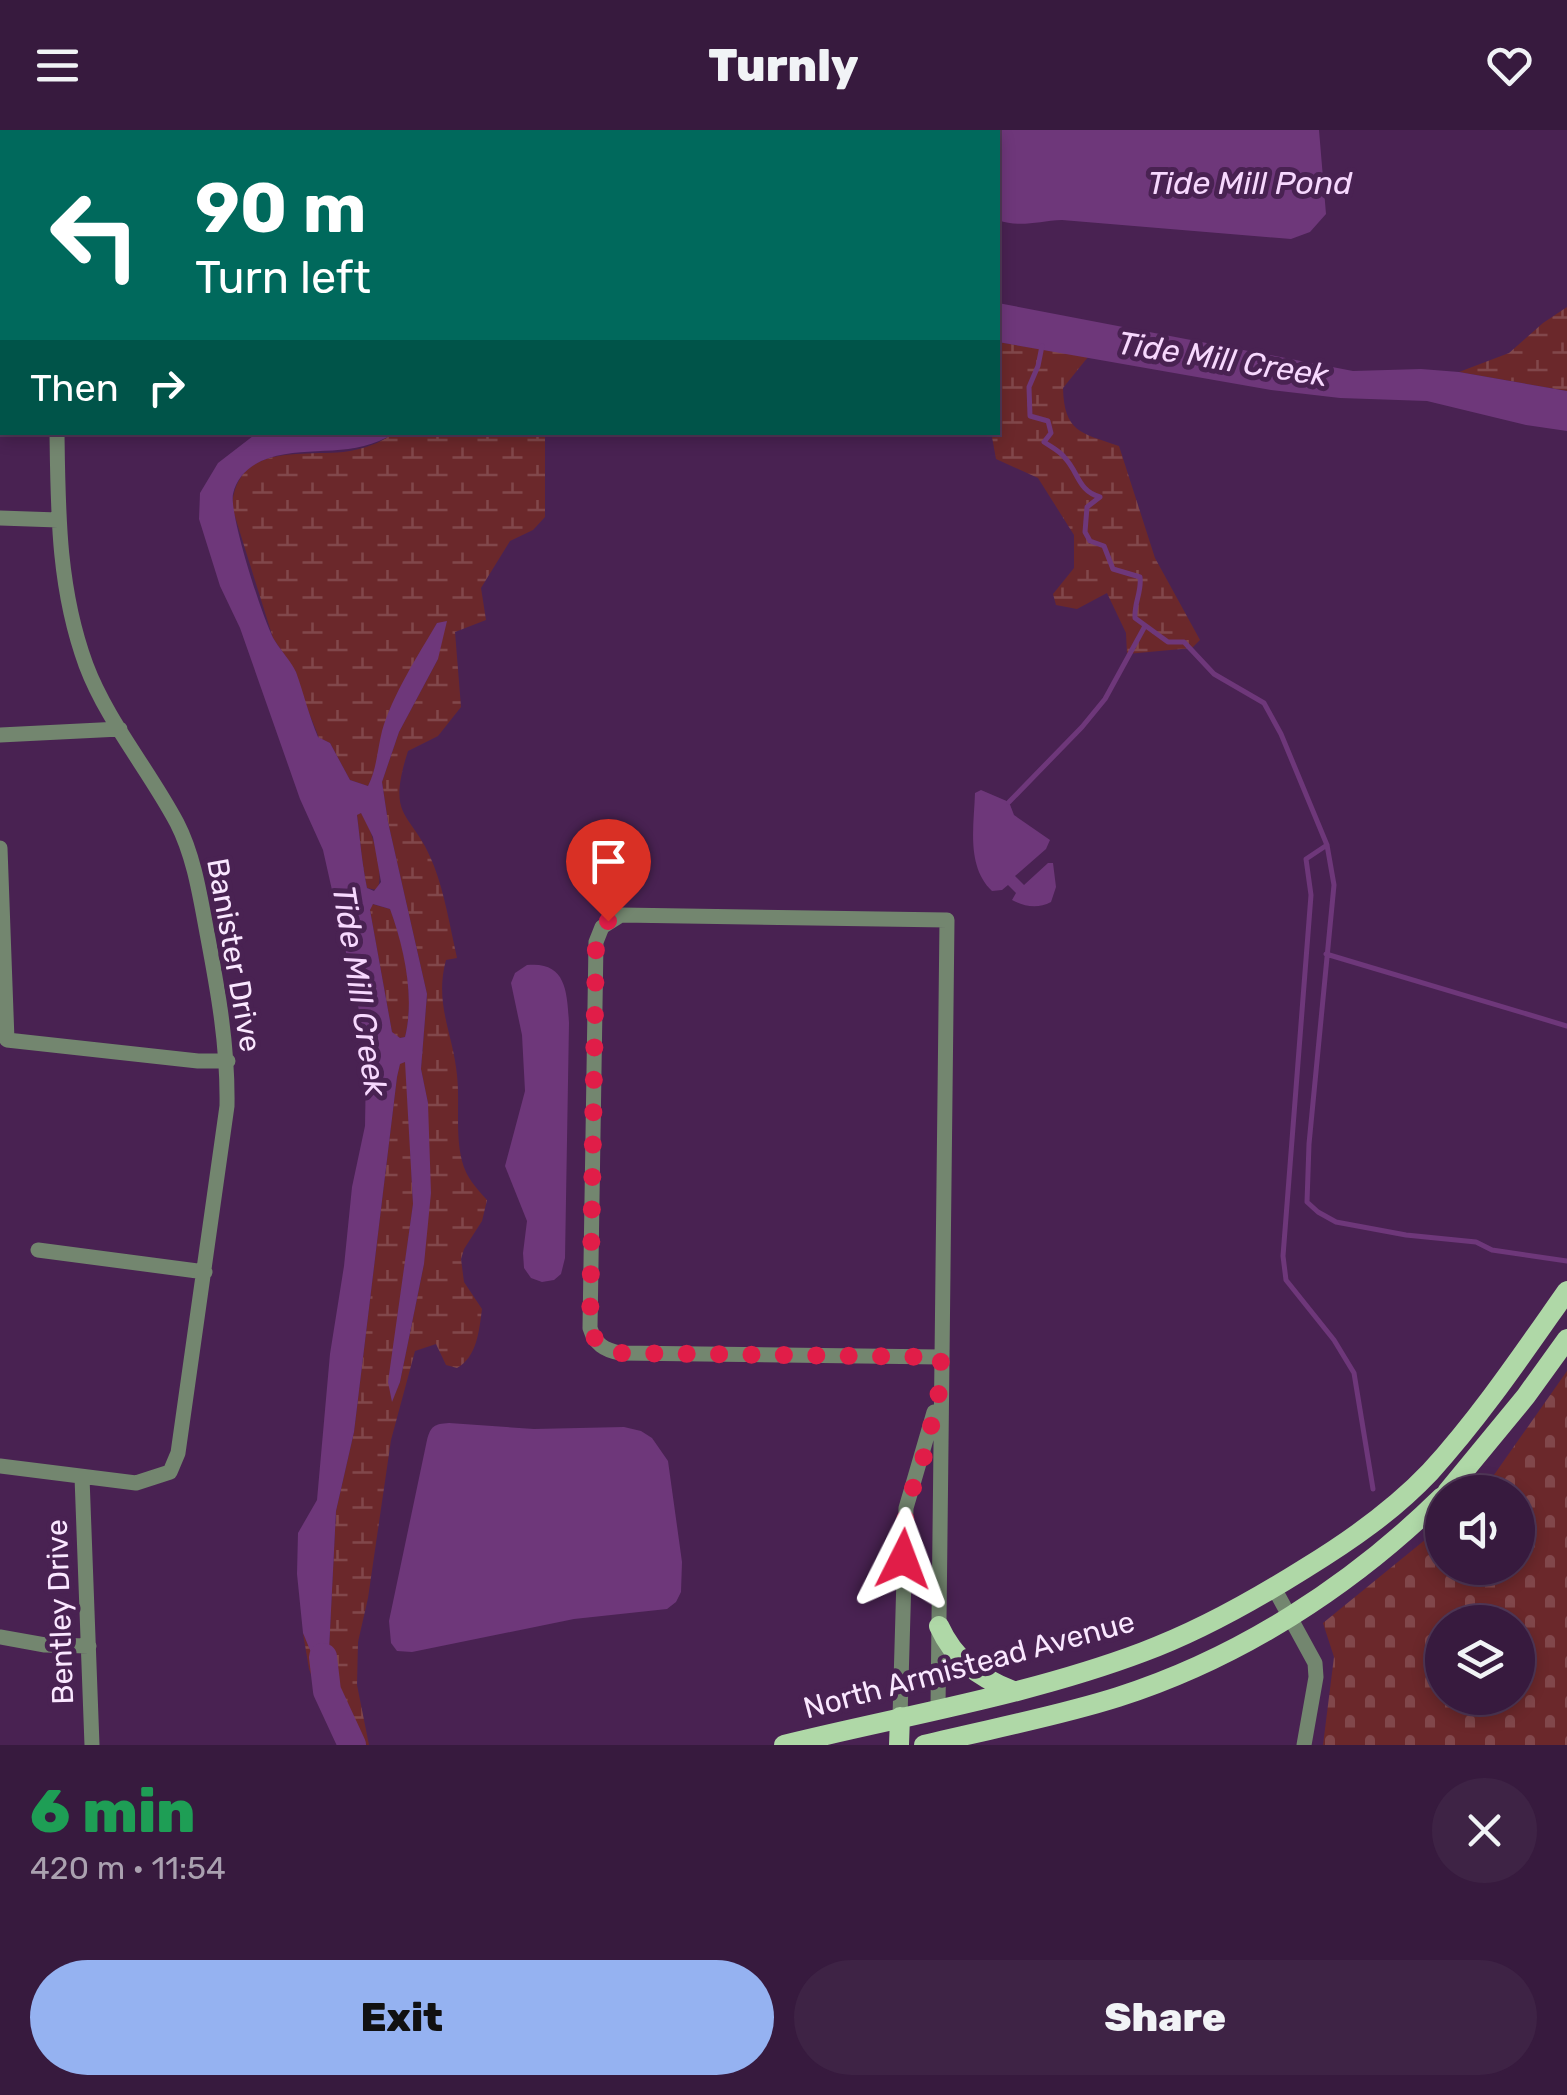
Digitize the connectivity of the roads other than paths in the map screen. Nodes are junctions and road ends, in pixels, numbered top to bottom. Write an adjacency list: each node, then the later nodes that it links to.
1 (57, 435): 3 (street, Banister Drive)
2 (0, 518): 3 (street)
3 (58, 520): 4 (street, Banister Drive)
4 (120, 729): 5 (street); 7 (street, Banister Drive)
5 (0, 735)
6 (0, 848): 7 (street)
7 (228, 1060): 9 (street, Banister Drive)
8 (38, 1250): 9 (street)
9 (205, 1272): 16 (street, Banister Drive)
10 (1567, 1291): 18 (main road, North Armistead Avenue)
11 (1567, 1338): 15 (main road)
12 (941, 1357): 12 (street); 13 (street)
13 (940, 1388): 20 (street); 25 (street)
14 (0, 1466): 16 (street)
15 (1461, 1475)
16 (82, 1477): 22 (street, Bentley Drive)
17 (1425, 1513): 19 (main road)
18 (1274, 1588): 19 (street); 23 (main road, North Armistead Avenue)
19 (1292, 1617): 26 (main road); 32 (street)
20 (938, 1626): 23 (main road); 24 (street)
21 (0, 1637): 22 (street)
22 (88, 1646): 28 (street, Bentley Drive)
23 (1011, 1690): 24 (main road, North Armistead Avenue)
24 (938, 1708): 25 (main road, North Armistead Avenue); 27 (main road)
25 (900, 1717): 29 (main road, North Armistead Avenue); 30 (main road)
26 (1042, 1718): 27 (main road); 31 (main road)
27 (934, 1744)
28 (92, 1745)
29 (784, 1745)
30 (899, 1745)
31 (976, 1745)
32 (1304, 1745)

